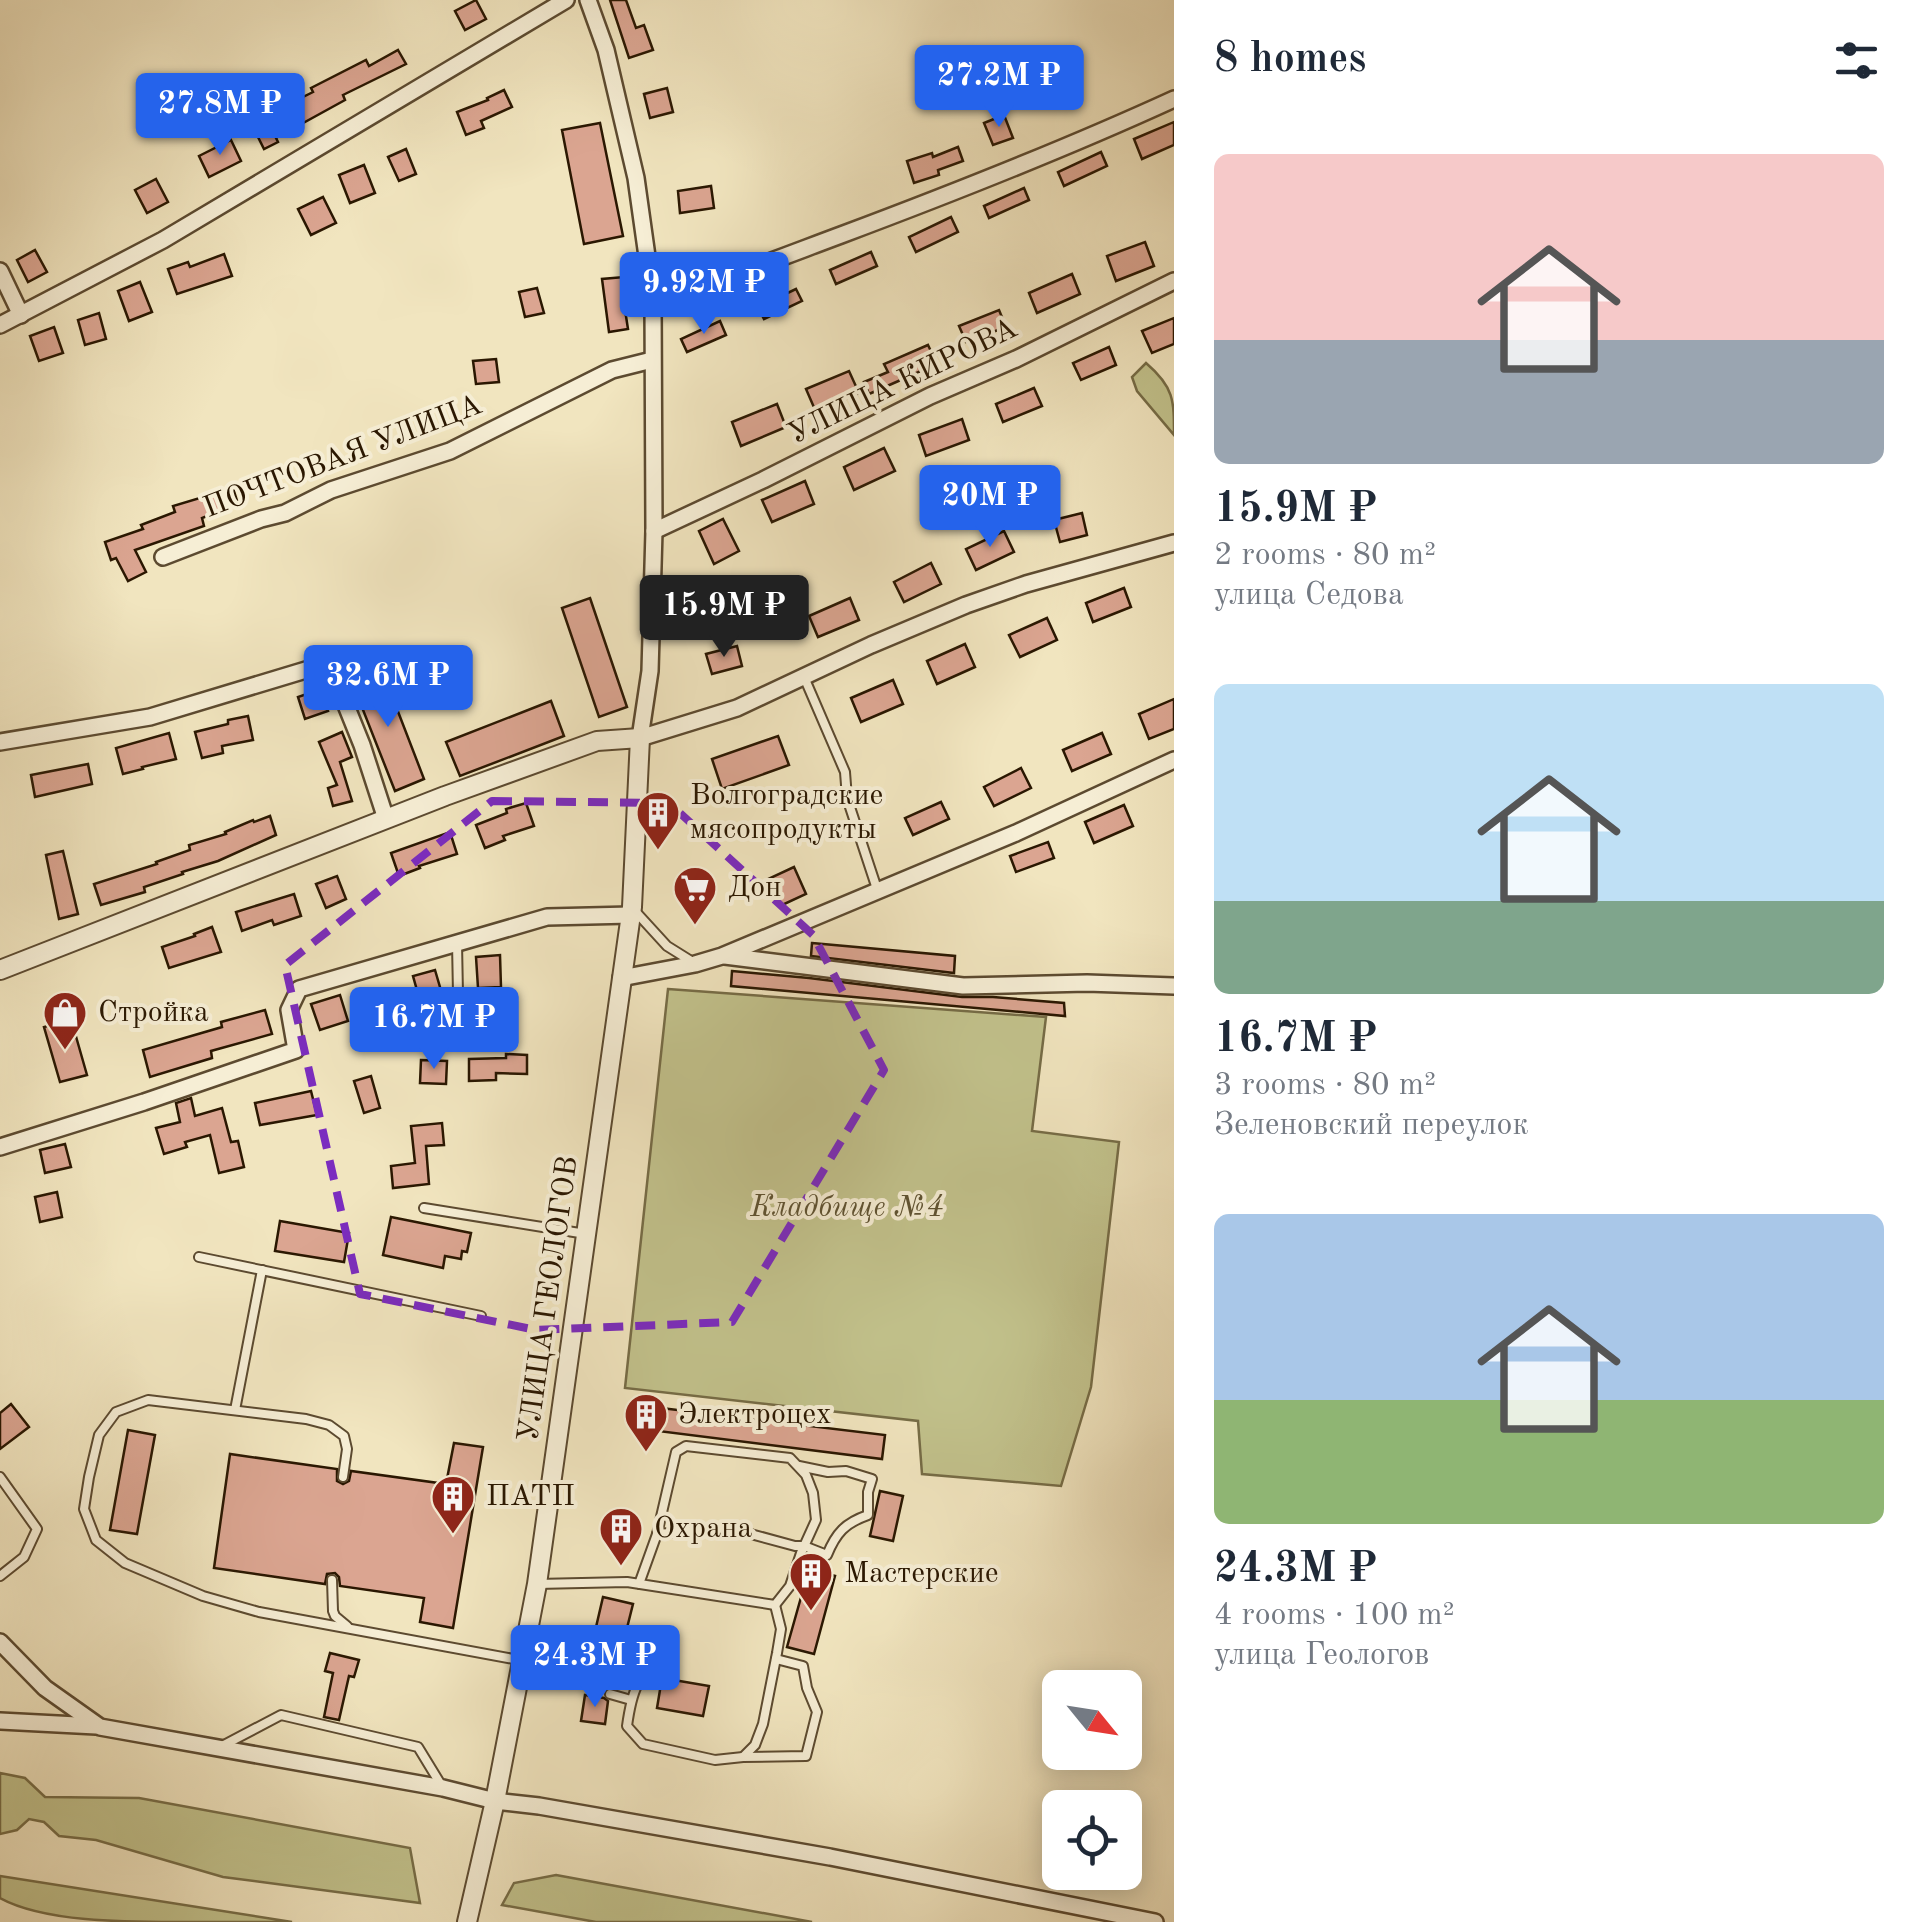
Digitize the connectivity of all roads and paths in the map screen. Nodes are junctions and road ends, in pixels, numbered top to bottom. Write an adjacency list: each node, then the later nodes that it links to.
1 (566, 0): 7 (street)
2 (588, 0): 6 (street)
3 (1174, 100): 6 (street)
4 (0, 270): 7 (street)
5 (1174, 282): 10 (street, УЛИЦА КИРОВА)
6 (653, 299): 9 (street)
7 (22, 314): 8 (street)
8 (0, 326)
9 (652, 360): 10 (street); 12 (street, ПОЧТОВАЯ УЛИЦА)
10 (654, 531): 14 (street)
11 (1174, 543): 13 (street)
12 (163, 557)
13 (804, 678): 14 (street); 18 (lane)
14 (640, 738): 17 (street); 19 (street, УЛИЦА ГЕОЛОГОВ)
15 (0, 742): 17 (street)
16 (1174, 760): 18 (street)
17 (386, 819): 23 (street)
18 (878, 892): 21 (street)
19 (631, 911): 20 (street); 22 (lane); 24 (street, УЛИЦА ГЕОЛОГОВ)
20 (457, 943): 26 (lane); 27 (street)
21 (722, 956): 22 (street); 25 (street)
22 (695, 964): 24 (street)
23 (0, 970)
24 (622, 978): 29 (street, УЛИЦА ГЕОЛОГОВ)
25 (1174, 986)
26 (459, 1046)
27 (0, 1146)
28 (424, 1208): 29 (lane)
29 (586, 1234): 41 (street, УЛИЦА ГЕОЛОГОВ)
30 (199, 1257): 31 (lane)
31 (262, 1270): 32 (lane); 33 (lane)
32 (481, 1316)
33 (235, 1410): 36 (lane); 44 (lane)
34 (796, 1464): 37 (lane); 38 (lane); 38 (lane)
35 (0, 1477): 39 (lane)
36 (344, 1477)
37 (657, 1534): 38 (lane); 42 (lane)
38 (804, 1546): 43 (lane)
39 (0, 1576)
40 (332, 1580): 44 (lane)
41 (537, 1584): 42 (lane); 48 (street, УЛИЦА ГЕОЛОГОВ)
42 (639, 1584): 43 (lane)
43 (775, 1605): 47 (lane)
44 (356, 1630): 48 (lane)
45 (0, 1642): 52 (street)
46 (665, 1654): 50 (lane)
47 (776, 1659): 54 (lane); 54 (lane)
48 (524, 1660): 56 (street, УЛИЦА ГЕОЛОГОВ)
49 (610, 1694): 50 (lane)
50 (631, 1700): 54 (lane)
51 (0, 1721): 52 (street)
52 (100, 1727): 53 (street)
53 (218, 1748): 55 (street); 55 (lane)
54 (743, 1757)
55 (441, 1783): 56 (street)
56 (495, 1801): 57 (street, УЛИЦА ГЕОЛОГОВ); 58 (street)
57 (467, 1922)
58 (1155, 1922)

